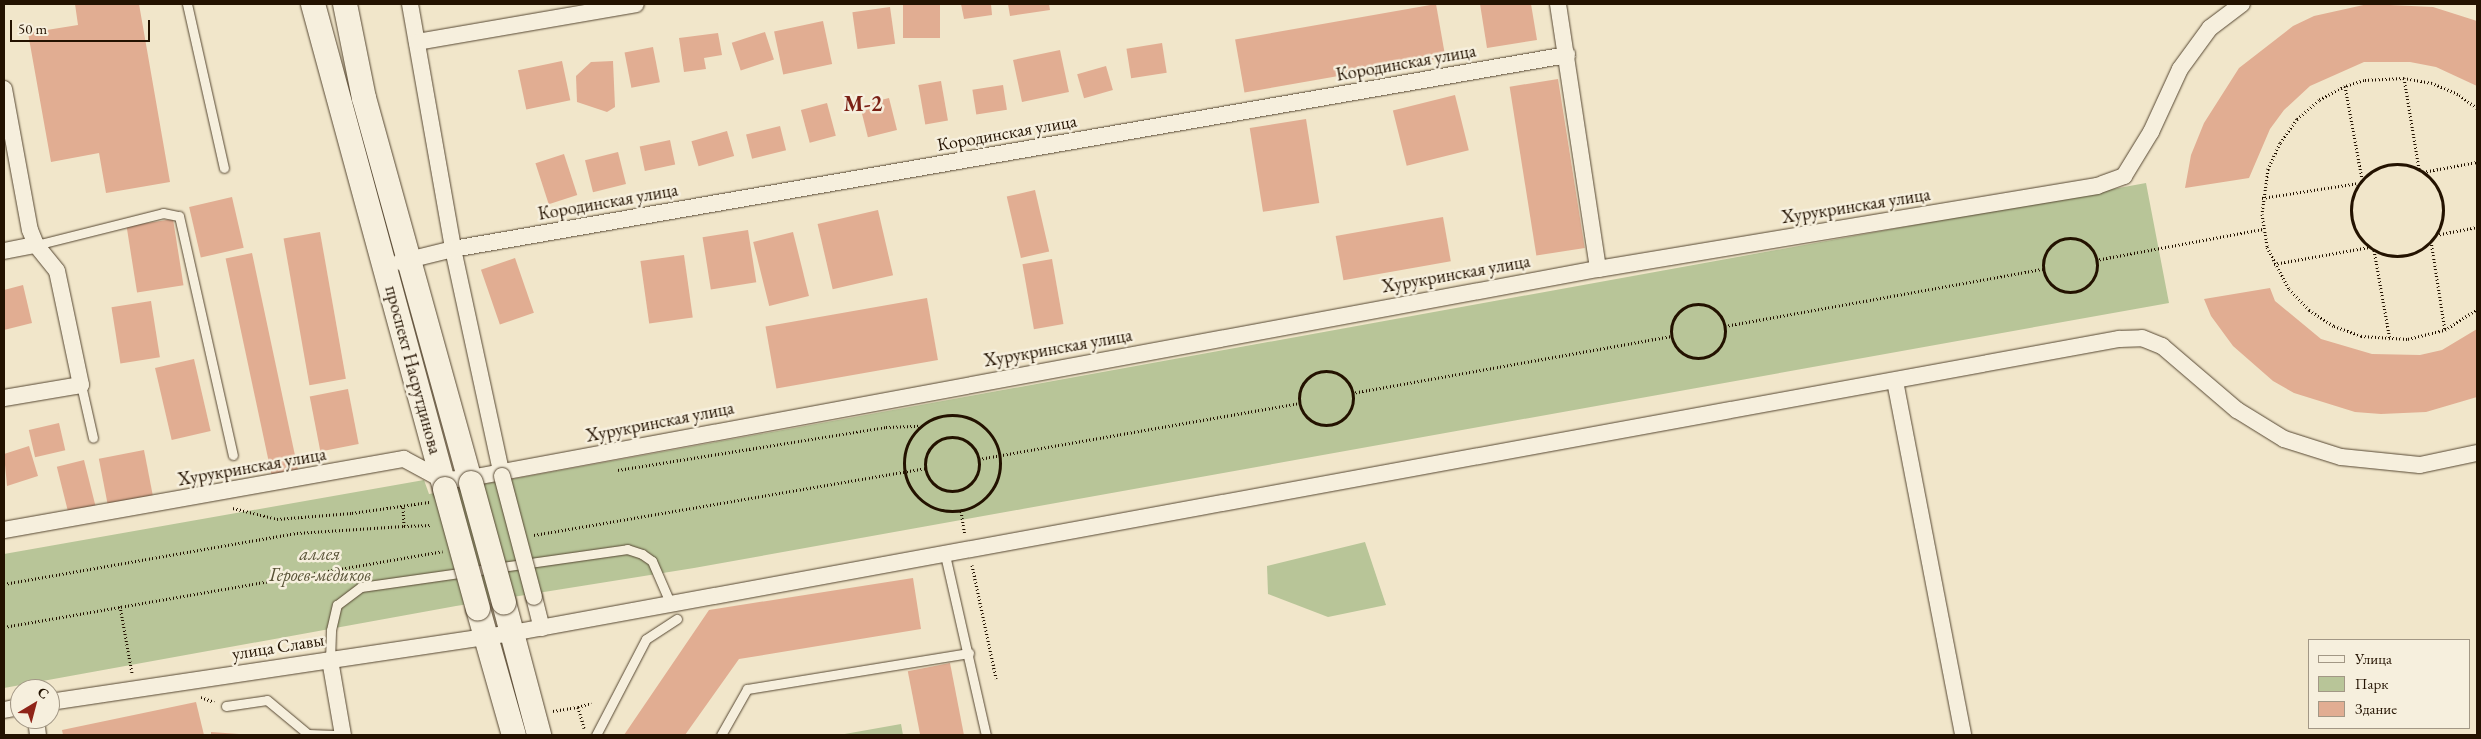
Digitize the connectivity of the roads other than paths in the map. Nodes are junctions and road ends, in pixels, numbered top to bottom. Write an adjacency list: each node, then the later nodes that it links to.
1 (187, 4): 11 (lane)
2 (313, 4): 16 (main road, проспект Насрутдинова)
3 (345, 4): 15 (main road, проспект Насрутдинова)
4 (410, 4): 8 (street)
5 (636, 4): 8 (street)
6 (1558, 4): 9 (street)
7 (2242, 4): 17 (street, Хурукринская улица)
8 (417, 42): 13 (street)
9 (1567, 55): 13 (street, Кородинская улица); 17 (street)
10 (4, 89): 12 (street)
11 (224, 168)
12 (36, 245): 14 (street); 19 (street); 23 (lane)
13 (453, 249): 15 (street, Кородинская улица); 24 (street)
14 (4, 251)
15 (408, 261): 16 (street, Кородинская улица); 25 (main road, проспект Насрутдинова)
16 (385, 265): 26 (main road, проспект Насрутдинова)
17 (1598, 268): 24 (street, Хурукринская улица)
18 (1895, 381): 22 (street, улица Славы); 28 (street, улица Славы); 44 (street)
19 (81, 385): 20 (street); 21 (lane)
20 (4, 398)
21 (93, 438)
22 (2477, 454)
23 (233, 455)
24 (502, 474): 25 (street, Хурукринская улица); 30 (street, bridge)
25 (470, 480): 26 (street, Хурукринская улица); 31 (main road, проспект Насрутдинова, bridge)
26 (444, 484): 27 (street, Хурукринская улица); 32 (main road, проспект Насрутдинова, bridge)
27 (4, 530)
28 (945, 555): 29 (street, улица Славы); 33 (lane)
29 (674, 612): 30 (street, улица Славы); 34 (lane); 41 (lane)
30 (542, 628): 31 (street, улица Славы)
31 (512, 633): 32 (street, улица Славы); 40 (main road, проспект Насрутдинова)
32 (485, 637): 34 (street, улица Славы); 39 (main road, проспект Насрутдинова)
33 (969, 653): 42 (lane); 43 (lane)
34 (330, 660): 35 (street, улица Славы); 38 (street)
35 (60, 700)
36 (226, 706): 37 (lane)
37 (334, 735)
38 (343, 735)
39 (514, 735)
40 (540, 735)
41 (596, 735)
42 (721, 735)
43 (986, 735)
44 (1963, 735)

